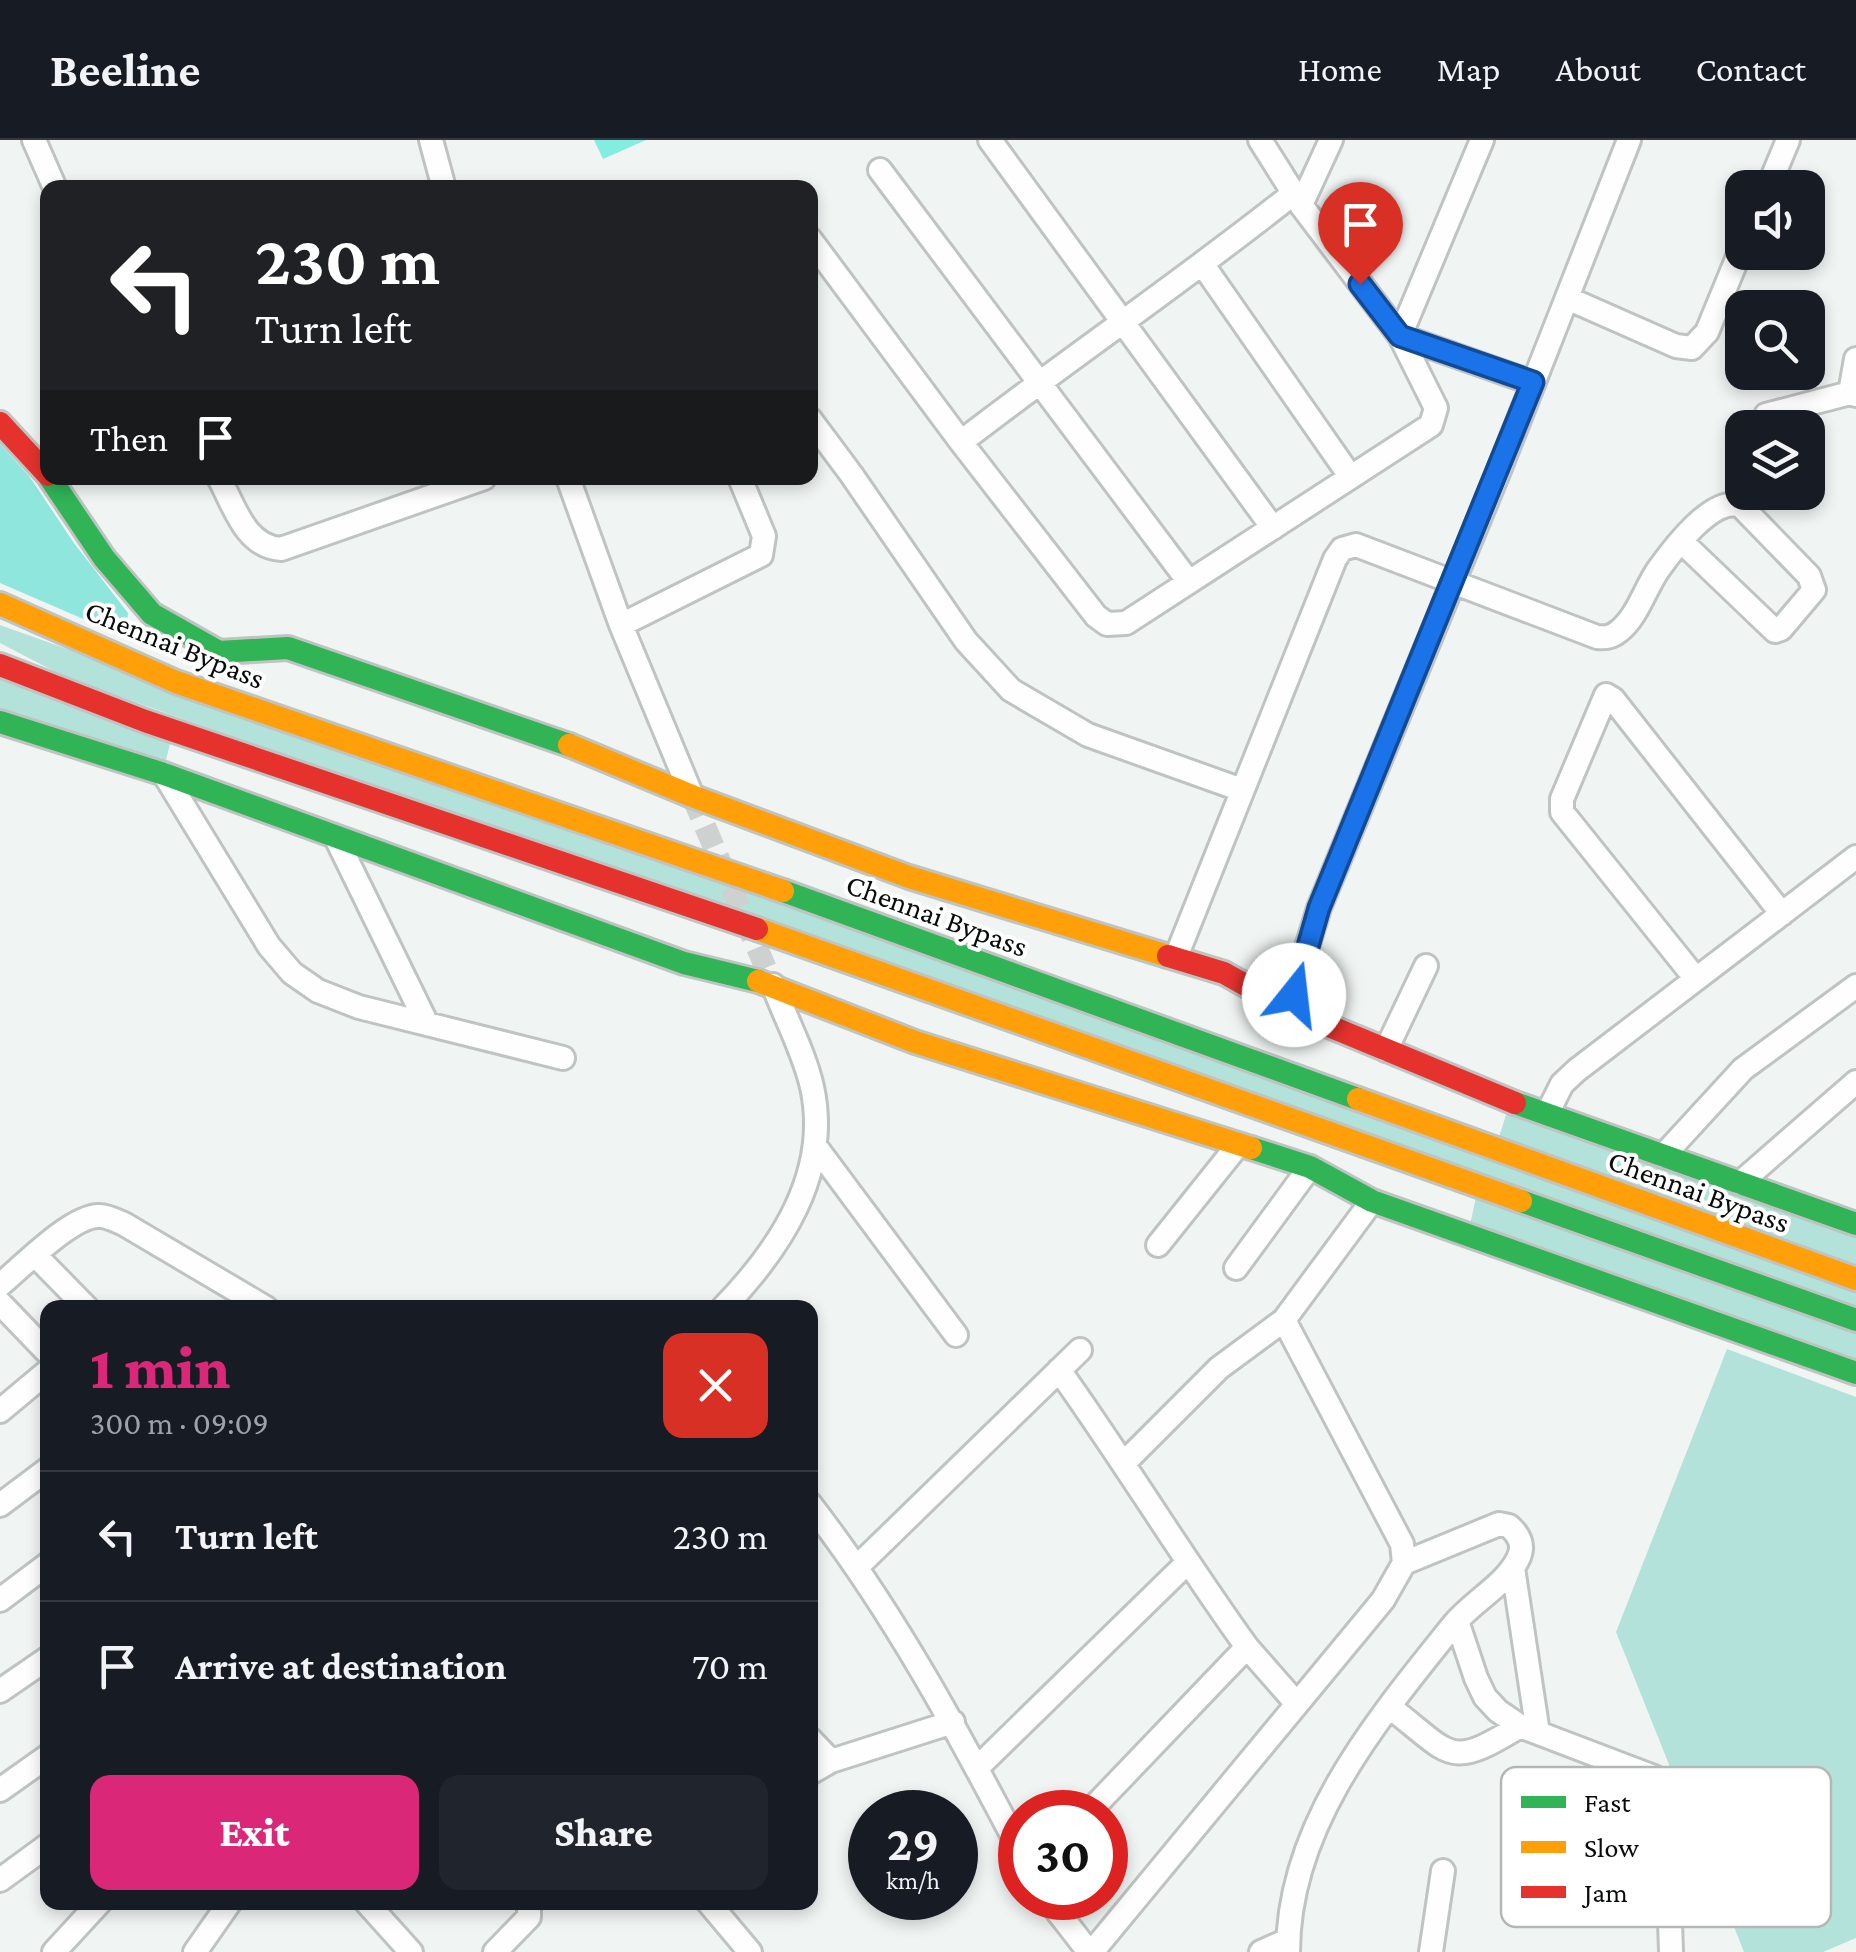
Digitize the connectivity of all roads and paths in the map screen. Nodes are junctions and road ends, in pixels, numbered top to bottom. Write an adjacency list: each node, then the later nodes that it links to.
1 (34, 140): 11 (street)
2 (432, 140): 12 (street)
3 (990, 140): 18 (street)
4 (1260, 140): 13 (street)
5 (1331, 140): 13 (street)
6 (1482, 140): 19 (street)
7 (1629, 140): 17 (street)
8 (1788, 140): 10 (street)
9 (880, 170): 21 (street)
10 (1776, 170)
11 (52, 180)
12 (442, 180)
13 (1297, 199): 15 (street); 19 (street)
14 (818, 250): 27 (street)
15 (1204, 265): 18 (street); 29 (street)
16 (1733, 270): 17 (street)
17 (1567, 298): 22 (street)
18 (1123, 322): 21 (street); 35 (street)
19 (1400, 336): 22 (street); 29 (street)
20 (1856, 359): 23 (street)
21 (1041, 380): 27 (street); 37 (street)
22 (1533, 382): 38 (street)
23 (1853, 394): 24 (street)
24 (1787, 410)
25 (0, 423): 28 (main road)
26 (818, 429): 44 (street)
27 (961, 442): 37 (street)
28 (40, 466)
29 (1350, 476): 35 (street)
30 (55, 485): 45 (main road)
31 (223, 485): 32 (street)
32 (464, 485)
33 (571, 485): 40 (street)
34 (743, 485): 40 (street)
35 (1272, 528): 37 (street)
36 (1682, 542): 36 (street); 38 (street)
37 (1189, 582)
38 (1452, 584): 44 (street); 54 (street)
39 (0, 604): 70 (main road, Chennai Bypass)
40 (621, 626): 45 (street)
41 (0, 665): 77 (main road)
42 (0, 722): 43 (main road)
43 (164, 774): 46 (main road); 55 (street)
44 (1242, 790): 49 (street)
45 (692, 796): 49 (main road)
46 (338, 840): 52 (main road); 55 (street)
47 (1856, 858): 48 (street)
48 (1782, 914): 51 (street); 51 (street)
49 (1176, 957): 54 (main road)
50 (1426, 966): 56 (street)
51 (1696, 979): 59 (street)
52 (773, 985): 60 (main road); 61 (street)
53 (1856, 986): 62 (street)
54 (1288, 1008): 56 (main road)
55 (427, 1024): 57 (street)
56 (1386, 1050): 59 (main road)
57 (563, 1058)
58 (1856, 1082): 64 (street)
59 (1548, 1112): 62 (main road)
60 (1238, 1145): 63 (main road); 67 (street)
61 (816, 1147): 74 (street); 78 (street)
62 (1663, 1156): 64 (main road)
63 (1310, 1168): 65 (main road); 69 (street)
64 (1740, 1184): 66 (main road)
65 (1372, 1201): 76 (street); 82 (main road)
66 (1856, 1223)
67 (1158, 1245)
68 (36, 1256): 71 (street); 72 (street); 73 (street)
69 (1236, 1268)
70 (1856, 1280)
71 (0, 1285)
72 (79, 1300)
73 (252, 1300)
74 (729, 1300)
75 (0, 1304): 79 (street)
76 (1284, 1320): 85 (street); 90 (street)
77 (1856, 1320)
78 (956, 1335)
79 (40, 1345)
80 (1080, 1350): 81 (street)
81 (1059, 1370): 85 (street); 91 (street)
82 (1856, 1373)
83 (40, 1378): 84 (street)
84 (0, 1411)
85 (1125, 1462): 89 (street)
86 (40, 1475): 87 (street)
87 (0, 1505)
88 (818, 1514): 91 (street)
89 (1188, 1562): 96 (street); 108 (street)
90 (1404, 1562): 92 (street); 99 (street)
91 (858, 1566): 101 (street)
92 (1513, 1568): 95 (street); 102 (street)
93 (40, 1570): 94 (street)
94 (0, 1600)
95 (1457, 1622): 100 (street); 102 (street)
96 (1247, 1648): 99 (street); 110 (street)
97 (40, 1664): 98 (street)
98 (0, 1691)
99 (1297, 1704): 128 (street)
100 (1391, 1708): 102 (street); 122 (street)
101 (952, 1722): 104 (street); 108 (street)
102 (1529, 1729): 106 (street)
103 (818, 1746): 104 (street)
104 (831, 1760): 107 (street)
105 (40, 1762): 109 (street)
106 (1633, 1767)
107 (818, 1768)
108 (977, 1768): 111 (street)
109 (0, 1790)
110 (1110, 1790)
111 (998, 1808)
112 (40, 1851): 114 (street)
113 (1443, 1870): 130 (street)
114 (0, 1880)
115 (93, 1910): 123 (street)
116 (224, 1910): 124 (street)
117 (373, 1910): 125 (street)
118 (530, 1910): 126 (street)
119 (715, 1910): 127 (street)
120 (1066, 1920): 128 (street)
121 (1671, 1927): 131 (street)
122 (1288, 1946): 129 (street)
123 (54, 1952)
124 (195, 1952)
125 (411, 1952)
126 (495, 1952)
127 (750, 1952)
128 (1091, 1952)
129 (1261, 1952)
130 (1431, 1952)
131 (1672, 1952)

